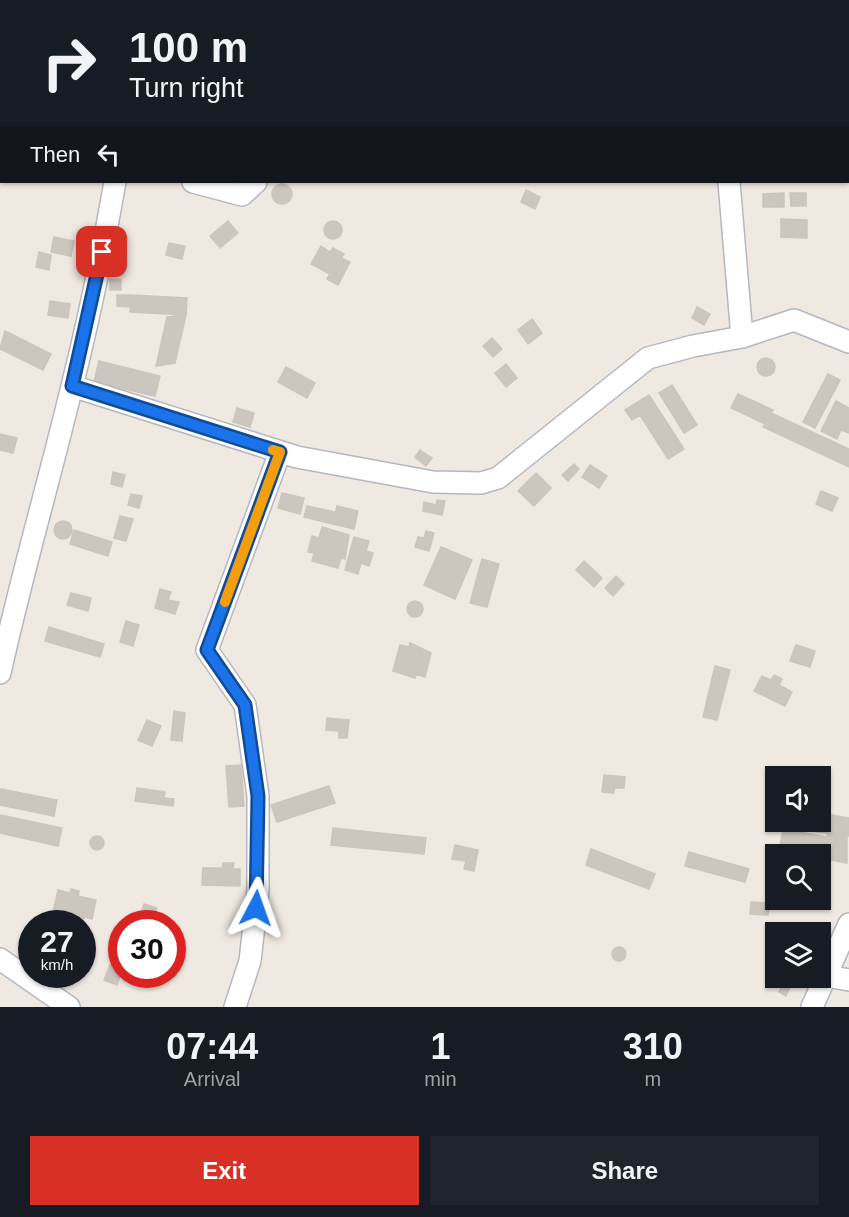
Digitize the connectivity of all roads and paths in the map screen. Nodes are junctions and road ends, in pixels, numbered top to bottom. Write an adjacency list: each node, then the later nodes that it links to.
1 (115, 183): 7 (street)
2 (197, 183): 3 (street)
3 (255, 183)
4 (729, 183): 5 (street)
5 (742, 337): 6 (street); 8 (street)
6 (849, 342)
7 (72, 386): 8 (street); 9 (street)
8 (280, 452): 17 (street)
9 (0, 673)
10 (849, 924): 12 (street)
11 (0, 959): 16 (street)
12 (831, 965)
13 (831, 977): 14 (street)
14 (849, 980)
15 (821, 988): 18 (street)
16 (69, 1007)
17 (235, 1007)
18 (812, 1007)

